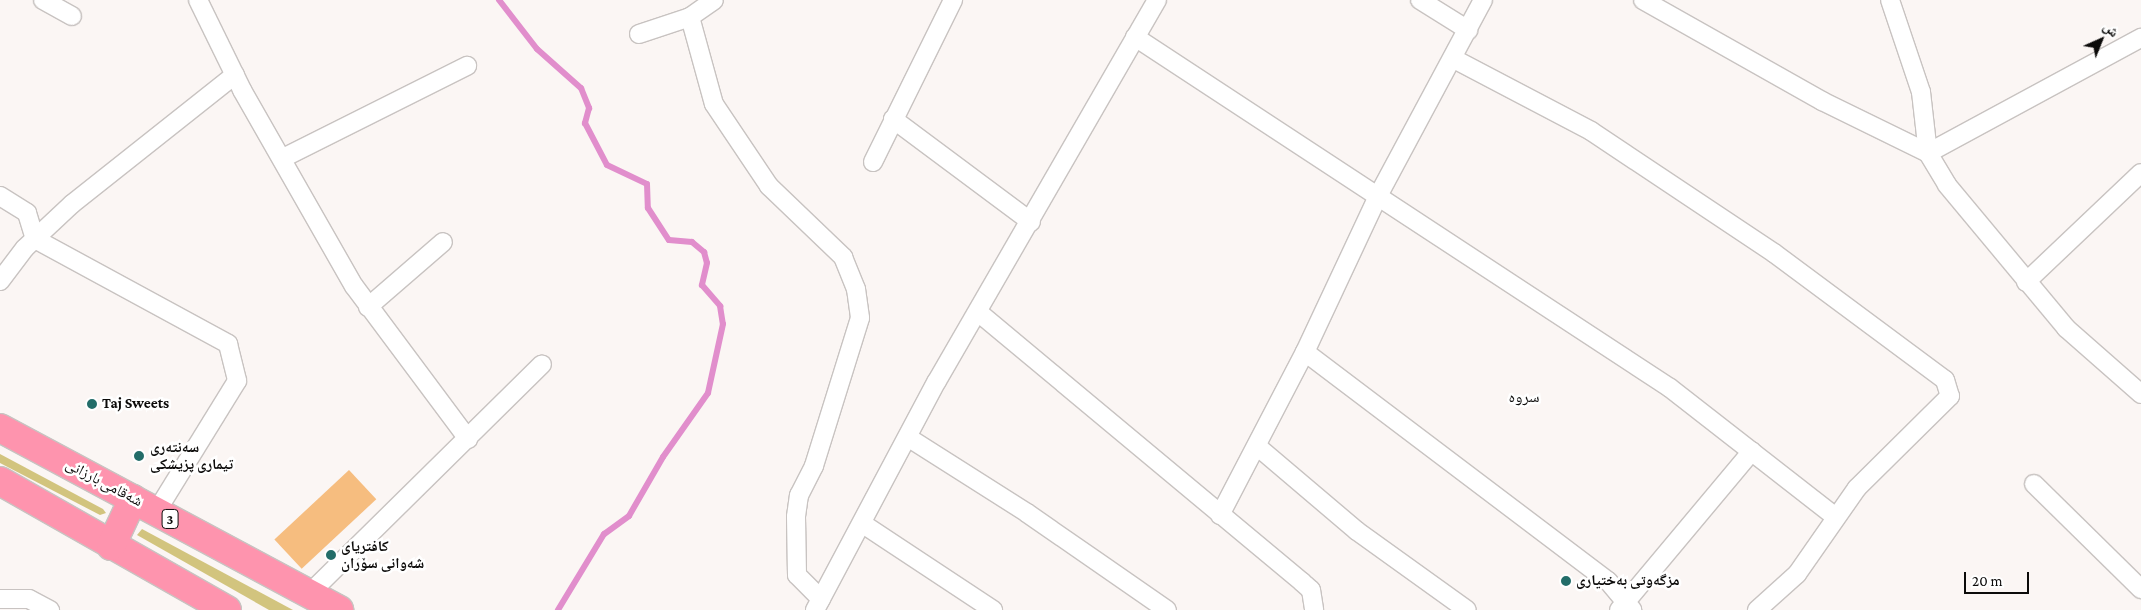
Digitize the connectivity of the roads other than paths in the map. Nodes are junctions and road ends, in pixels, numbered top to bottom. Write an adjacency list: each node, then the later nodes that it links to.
1 (44, 0): 10 (street)
2 (198, 0): 18 (street)
3 (714, 0): 11 (street)
4 (953, 0): 19 (street)
5 (1156, 0): 14 (street)
6 (1420, 0): 12 (street)
7 (1483, 0): 12 (street)
8 (1643, 0): 20 (street)
9 (1890, 0): 20 (street)
10 (72, 16)
11 (690, 17): 13 (street); 51 (street)
12 (1468, 30): 16 (street)
13 (639, 34)
14 (1135, 37): 24 (street); 26 (street)
15 (2141, 38): 20 (street)
16 (1454, 60): 24 (street); 45 (street)
17 (467, 66): 21 (street)
18 (235, 75): 21 (street); 27 (street)
19 (894, 120): 22 (street); 26 (street)
20 (1928, 153): 30 (street)
21 (283, 158): 31 (street)
22 (872, 162)
23 (2141, 173): 30 (street)
24 (1379, 194): 33 (street); 40 (street)
25 (0, 196): 27 (street)
26 (1031, 222): 32 (street)
27 (35, 239): 29 (street); 43 (street)
28 (443, 242): 31 (street)
29 (0, 281)
30 (2026, 282): 35 (street)
31 (368, 307): 38 (street)
32 (978, 312): 37 (street); 44 (street)
33 (1305, 352): 39 (street); 52 (street)
34 (542, 364): 38 (street)
35 (2140, 392)
36 (0, 428): 43 (highway, شەقامی بارزانی / 3)
37 (909, 438): 46 (street); 57 (street)
38 (468, 439): 49 (street)
39 (1258, 447): 44 (street); 59 (street)
40 (1752, 451): 45 (street); 52 (street)
41 (0, 481): 47 (highway)
42 (2034, 484): 48 (street)
43 (144, 505): 47 (highway); 49 (highway, شەقامی بارزانی / 3)
44 (1220, 515): 58 (street)
45 (1836, 517): 60 (street)
46 (863, 524): 51 (street); 56 (street)
47 (111, 546): 54 (highway)
48 (2141, 589)
49 (309, 594): 55 (highway, شەقامی بارزانی / 3)
50 (0, 599): 53 (street)
51 (818, 605)
52 (1626, 608)
53 (50, 610)
54 (227, 610)
55 (339, 610)
56 (993, 610)
57 (1167, 610)
58 (1314, 610)
59 (1467, 610)
60 (1756, 610)

